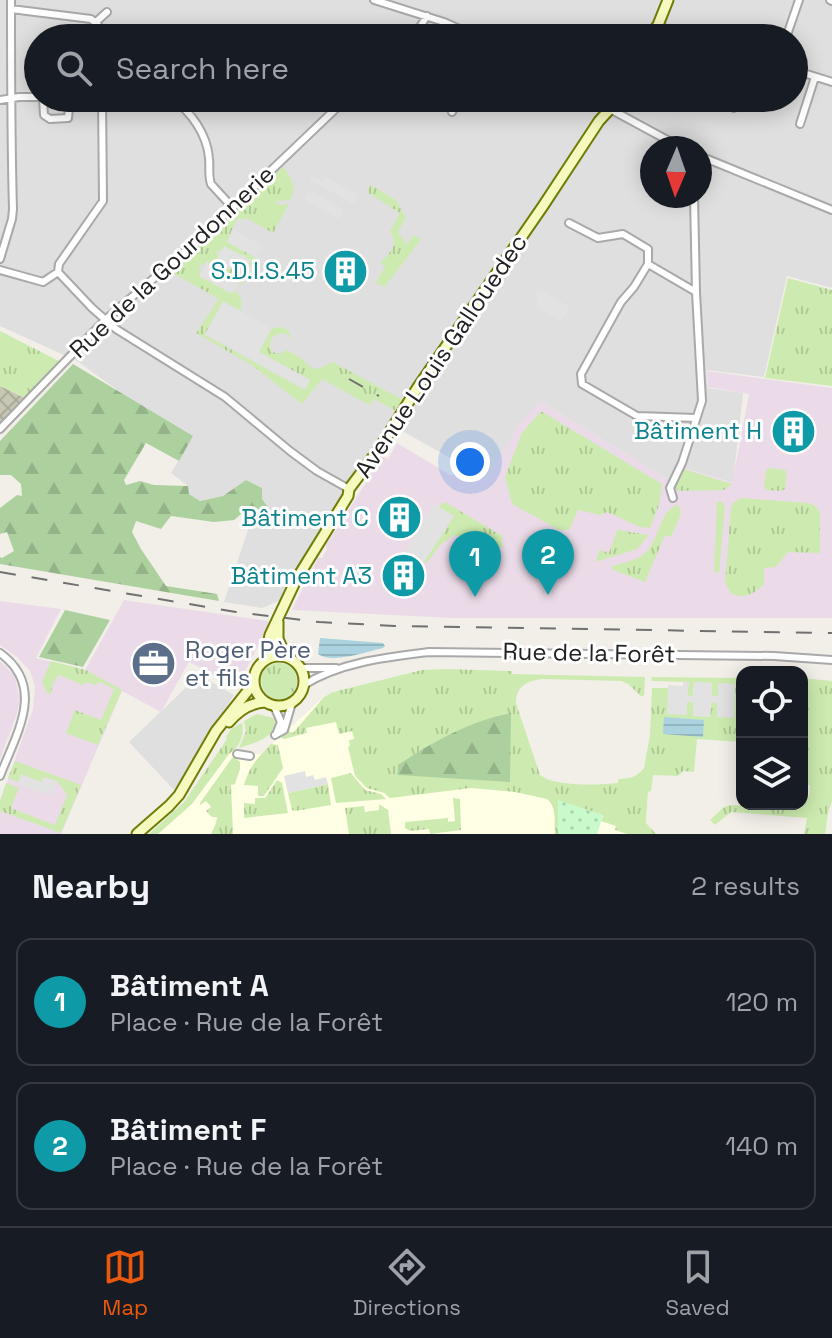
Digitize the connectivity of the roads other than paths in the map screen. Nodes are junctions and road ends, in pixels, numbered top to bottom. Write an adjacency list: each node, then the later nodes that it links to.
1 (11, 0): 5 (street)
2 (374, 0): 7 (street)
3 (668, 0): 11 (main road)
4 (799, 0): 12 (street)
5 (11, 9): 8 (street); 16 (street)
6 (107, 12): 8 (street)
7 (427, 16): 9 (street); 10 (street)
8 (96, 22)
9 (422, 24)
10 (448, 24)
11 (658, 24)
12 (791, 24)
13 (808, 75): 14 (street)
14 (815, 77): 15 (street); 18 (street)
15 (832, 82)
16 (10, 98): 17 (street); 19 (street); 35 (street)
17 (24, 98)
18 (808, 99)
19 (0, 100)
20 (43, 112): 21 (street)
21 (69, 112)
22 (102, 112): 38 (street)
23 (189, 112): 31 (street)
24 (332, 112): 31 (street, Rue de la Gourdonnerie)
25 (605, 112): 43 (main road, Avenue Louis Gallouedec)
26 (626, 112): 29 (street)
27 (804, 112): 28 (street)
28 (800, 124)
29 (663, 136)
30 (712, 161): 33 (street)
31 (233, 208): 40 (street, Rue de la Gourdonnerie)
32 (694, 208): 39 (street)
33 (832, 210)
34 (569, 223): 36 (street)
35 (0, 259)
36 (648, 264): 39 (street); 41 (street)
37 (0, 270): 38 (street)
38 (58, 272): 40 (street)
39 (696, 292): 41 (street)
40 (105, 320): 42 (street, Rue de la Gourdonnerie); 43 (street)
41 (696, 418): 44 (street)
42 (0, 429)
43 (349, 489): 45 (main road, Avenue Louis Gallouedec)
44 (673, 498)
45 (278, 619): 47 (main road); 48 (main road, Avenue Louis Gallouedec)
46 (0, 653): 59 (street)
47 (286, 657): 48 (main road); 51 (main road)
48 (265, 660): 52 (main road)
49 (832, 660): 50 (street, Rue de la Forêt)
50 (348, 667): 51 (street, Rue de la Forêt); 53 (street, Rue de la Forêt)
51 (301, 668): 53 (main road)
52 (254, 683): 55 (main road); 56 (main road)
53 (304, 685): 54 (main road)
54 (292, 703): 55 (main road); 55 (street)
55 (270, 704): 56 (main road)
56 (205, 753): 60 (main road)
57 (237, 754): 58 (street)
58 (250, 756)
59 (0, 776)
60 (137, 834)

